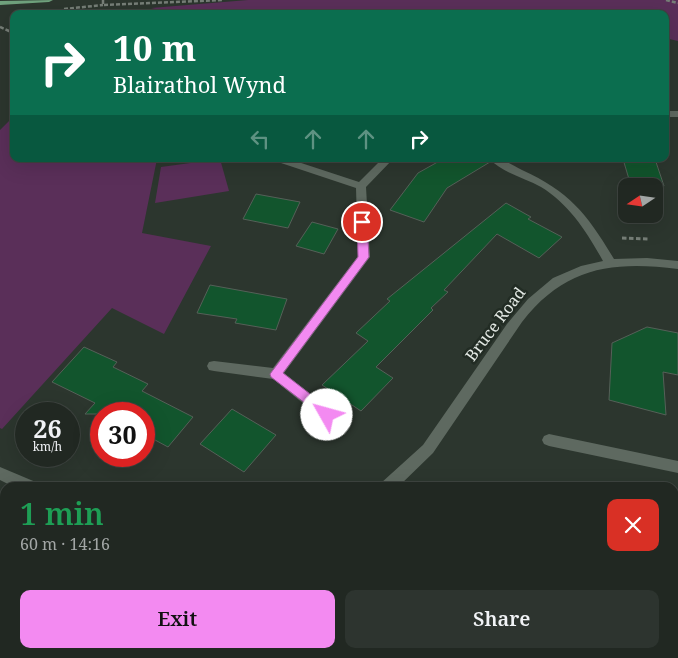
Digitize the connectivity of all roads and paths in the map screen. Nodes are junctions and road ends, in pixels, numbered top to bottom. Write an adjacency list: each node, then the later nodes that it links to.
1 (49, 0): 5 (main road)
2 (104, 0): 7 (path)
3 (222, 0): 7 (path)
4 (666, 0): 6 (path)
5 (0, 3)
6 (678, 3)
7 (102, 5): 8 (path)
8 (59, 9)
9 (288, 162): 12 (street)
10 (385, 162): 12 (street)
11 (501, 162): 13 (street)
12 (361, 186): 16 (street)
13 (610, 262): 14 (street, Bruce Road); 22 (street, Bruce Road)
14 (678, 265)
15 (214, 366): 16 (street)
16 (276, 374): 17 (street)
17 (340, 425)
18 (549, 440): 19 (street)
19 (678, 468)
20 (0, 472): 21 (street)
21 (21, 482)
22 (392, 482)

